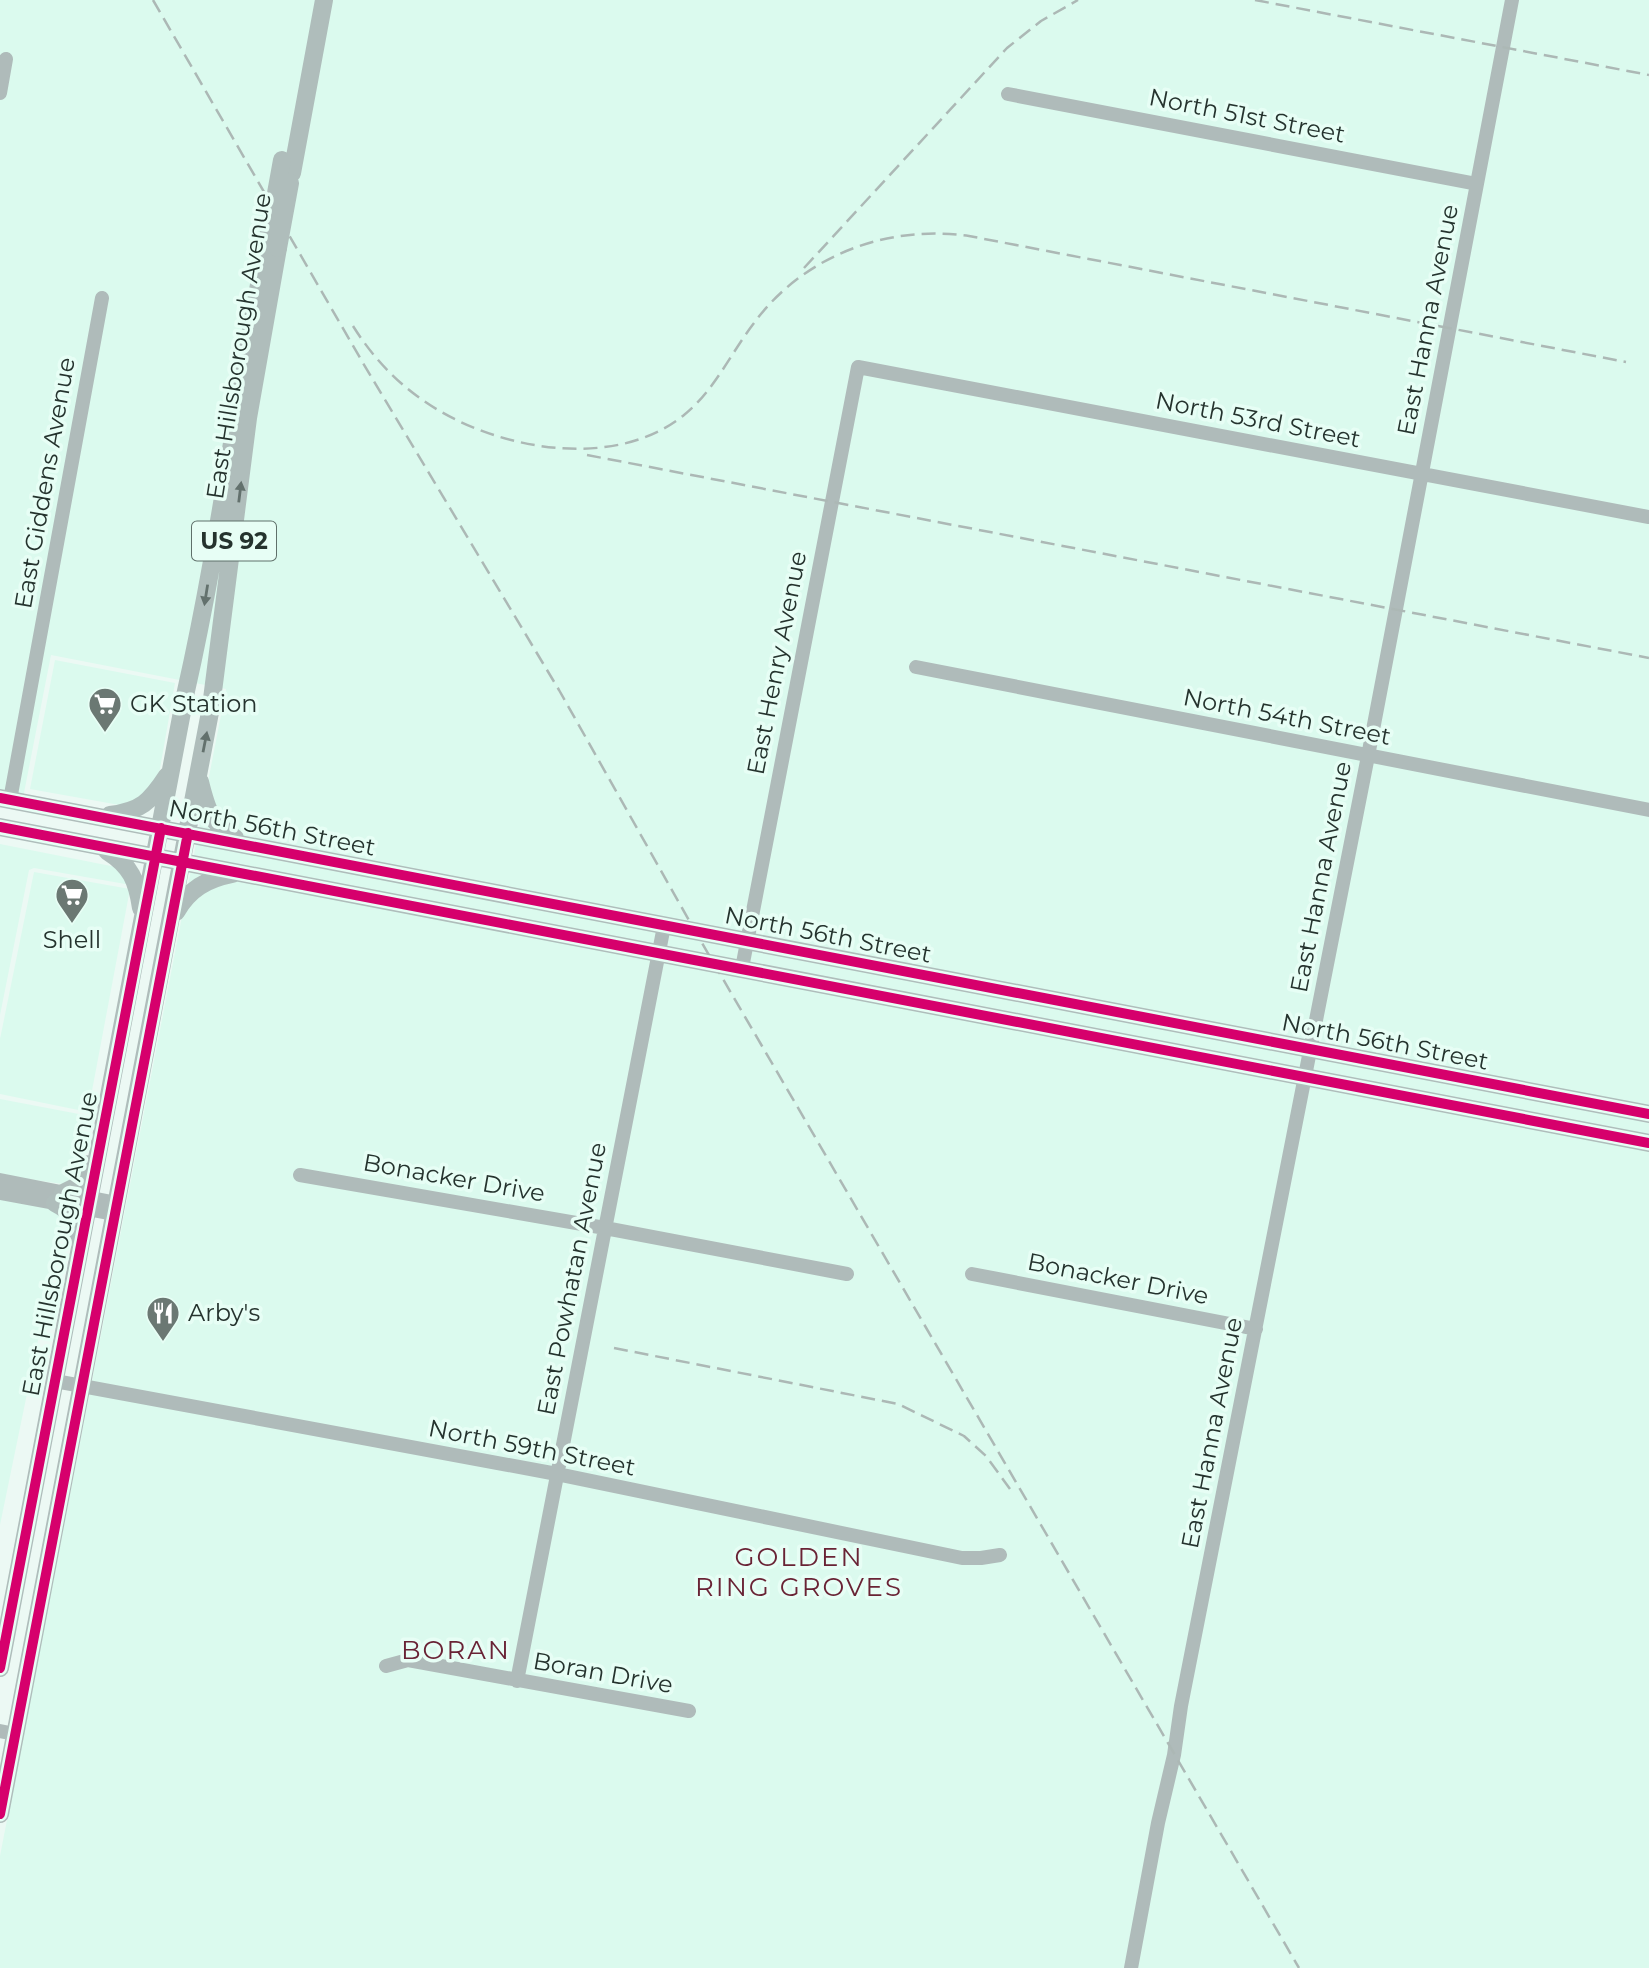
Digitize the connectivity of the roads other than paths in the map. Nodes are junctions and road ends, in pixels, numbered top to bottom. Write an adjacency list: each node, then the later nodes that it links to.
1 (312, 0): 7 (main road, East Hillsborough Avenue / US 92)
2 (324, 0): 7 (main road, East Hillsborough Avenue / US 92)
3 (1512, 0): 8 (street, East Hanna Avenue)
4 (6, 60): 5 (street)
5 (0, 93)
6 (1008, 94): 8 (street, North 51st Street)
7 (287, 167): 9 (main road, East Hillsborough Avenue / US 92, bridge)
8 (1477, 184): 12 (street, East Hanna Avenue)
9 (273, 243): 16 (main road, East Hillsborough Avenue / US 92, one-way to 16); 17 (main road, East Hillsborough Avenue / US 92, one-way to 9)
10 (102, 298): 18 (street, East Giddens Avenue)
11 (858, 367): 12 (street, North 53rd Street); 32 (street, East Henry Avenue)
12 (1422, 474): 13 (street, North 53rd Street); 15 (street, East Hanna Avenue)
13 (1649, 517)
14 (916, 667): 15 (street, North 54th Street)
15 (1368, 756): 19 (street, North 54th Street); 37 (street, East Hanna Avenue)
16 (172, 769): 20 (main road); 22 (main road, East Hillsborough Avenue / US 92)
17 (198, 775): 23 (main road, East Hillsborough Avenue / US 92); 24 (main road)
18 (5, 799): 20 (main road, North 56th Street)
19 (1649, 810)
20 (99, 817): 22 (main road, North 56th Street)
21 (0, 827): 25 (main road, North 56th Street)
22 (160, 828): 23 (main road, North 56th Street); 26 (main road, East Hillsborough Avenue / US 92)
23 (188, 833): 24 (main road, North 56th Street); 27 (main road, East Hillsborough Avenue / US 92)
24 (244, 844): 31 (main road, North 56th Street)
25 (100, 846): 26 (main road, North 56th Street); 29 (main road)
26 (155, 857): 27 (main road, North 56th Street); 29 (main road, East Hillsborough Avenue / US 92)
27 (183, 861): 28 (main road, North 56th Street); 30 (main road, East Hillsborough Avenue / US 92)
28 (242, 873): 30 (main road); 33 (main road, North 56th Street)
29 (143, 918): 42 (main road, East Hillsborough Avenue / US 92)
30 (172, 921): 49 (main road, East Hillsborough Avenue / US 92)
31 (664, 926): 32 (main road, North 56th Street); 33 (street, East Powhatan Avenue)
32 (747, 941): 34 (street, East Henry Avenue); 35 (main road, North 56th Street)
33 (659, 952): 34 (main road, North 56th Street); 50 (street, East Powhatan Avenue)
34 (742, 968): 36 (main road, North 56th Street)
35 (1030, 995): 36 (main road); 37 (main road, North 56th Street)
36 (1025, 1023): 38 (main road, North 56th Street)
37 (1311, 1050): 38 (street, East Hanna Avenue); 39 (main road, North 56th Street)
38 (1306, 1077): 41 (main road, North 56th Street); 54 (street, East Hanna Avenue)
39 (1525, 1090): 40 (main road, North 56th Street); 41 (main road)
40 (1649, 1114)
41 (1520, 1118): 43 (main road, North 56th Street)
42 (104, 1124): 47 (main road); 48 (main road, East Hillsborough Avenue / US 92)
43 (1649, 1143)
44 (300, 1175): 50 (street, Bonacker Drive)
45 (0, 1180): 47 (street)
46 (0, 1192): 47 (street)
47 (59, 1198): 48 (street); 51 (main road)
48 (89, 1204): 49 (street); 51 (main road, East Hillsborough Avenue / US 92)
49 (116, 1208): 56 (main road, East Hillsborough Avenue / US 92)
50 (605, 1228): 52 (street, Bonacker Drive); 57 (street, East Powhatan Avenue)
51 (77, 1267): 55 (main road, East Hillsborough Avenue / US 92)
52 (847, 1274)
53 (972, 1274): 54 (street, Bonacker Drive)
54 (1256, 1329): 65 (street, East Hanna Avenue)
55 (55, 1381): 56 (street, North 59th Street); 60 (main road, East Hillsborough Avenue / US 92)
56 (82, 1386): 57 (street, North 59th Street); 63 (main road, East Hillsborough Avenue / US 92)
57 (557, 1475): 58 (street, North 59th Street); 61 (street, East Powhatan Avenue)
58 (1000, 1555)
59 (386, 1665): 61 (street, Boran Drive)
60 (0, 1668)
61 (517, 1681): 62 (street, Boran Drive)
62 (689, 1712)
63 (8, 1733): 64 (main road, East Hillsborough Avenue / US 92)
64 (0, 1814)
65 (1131, 1968)

